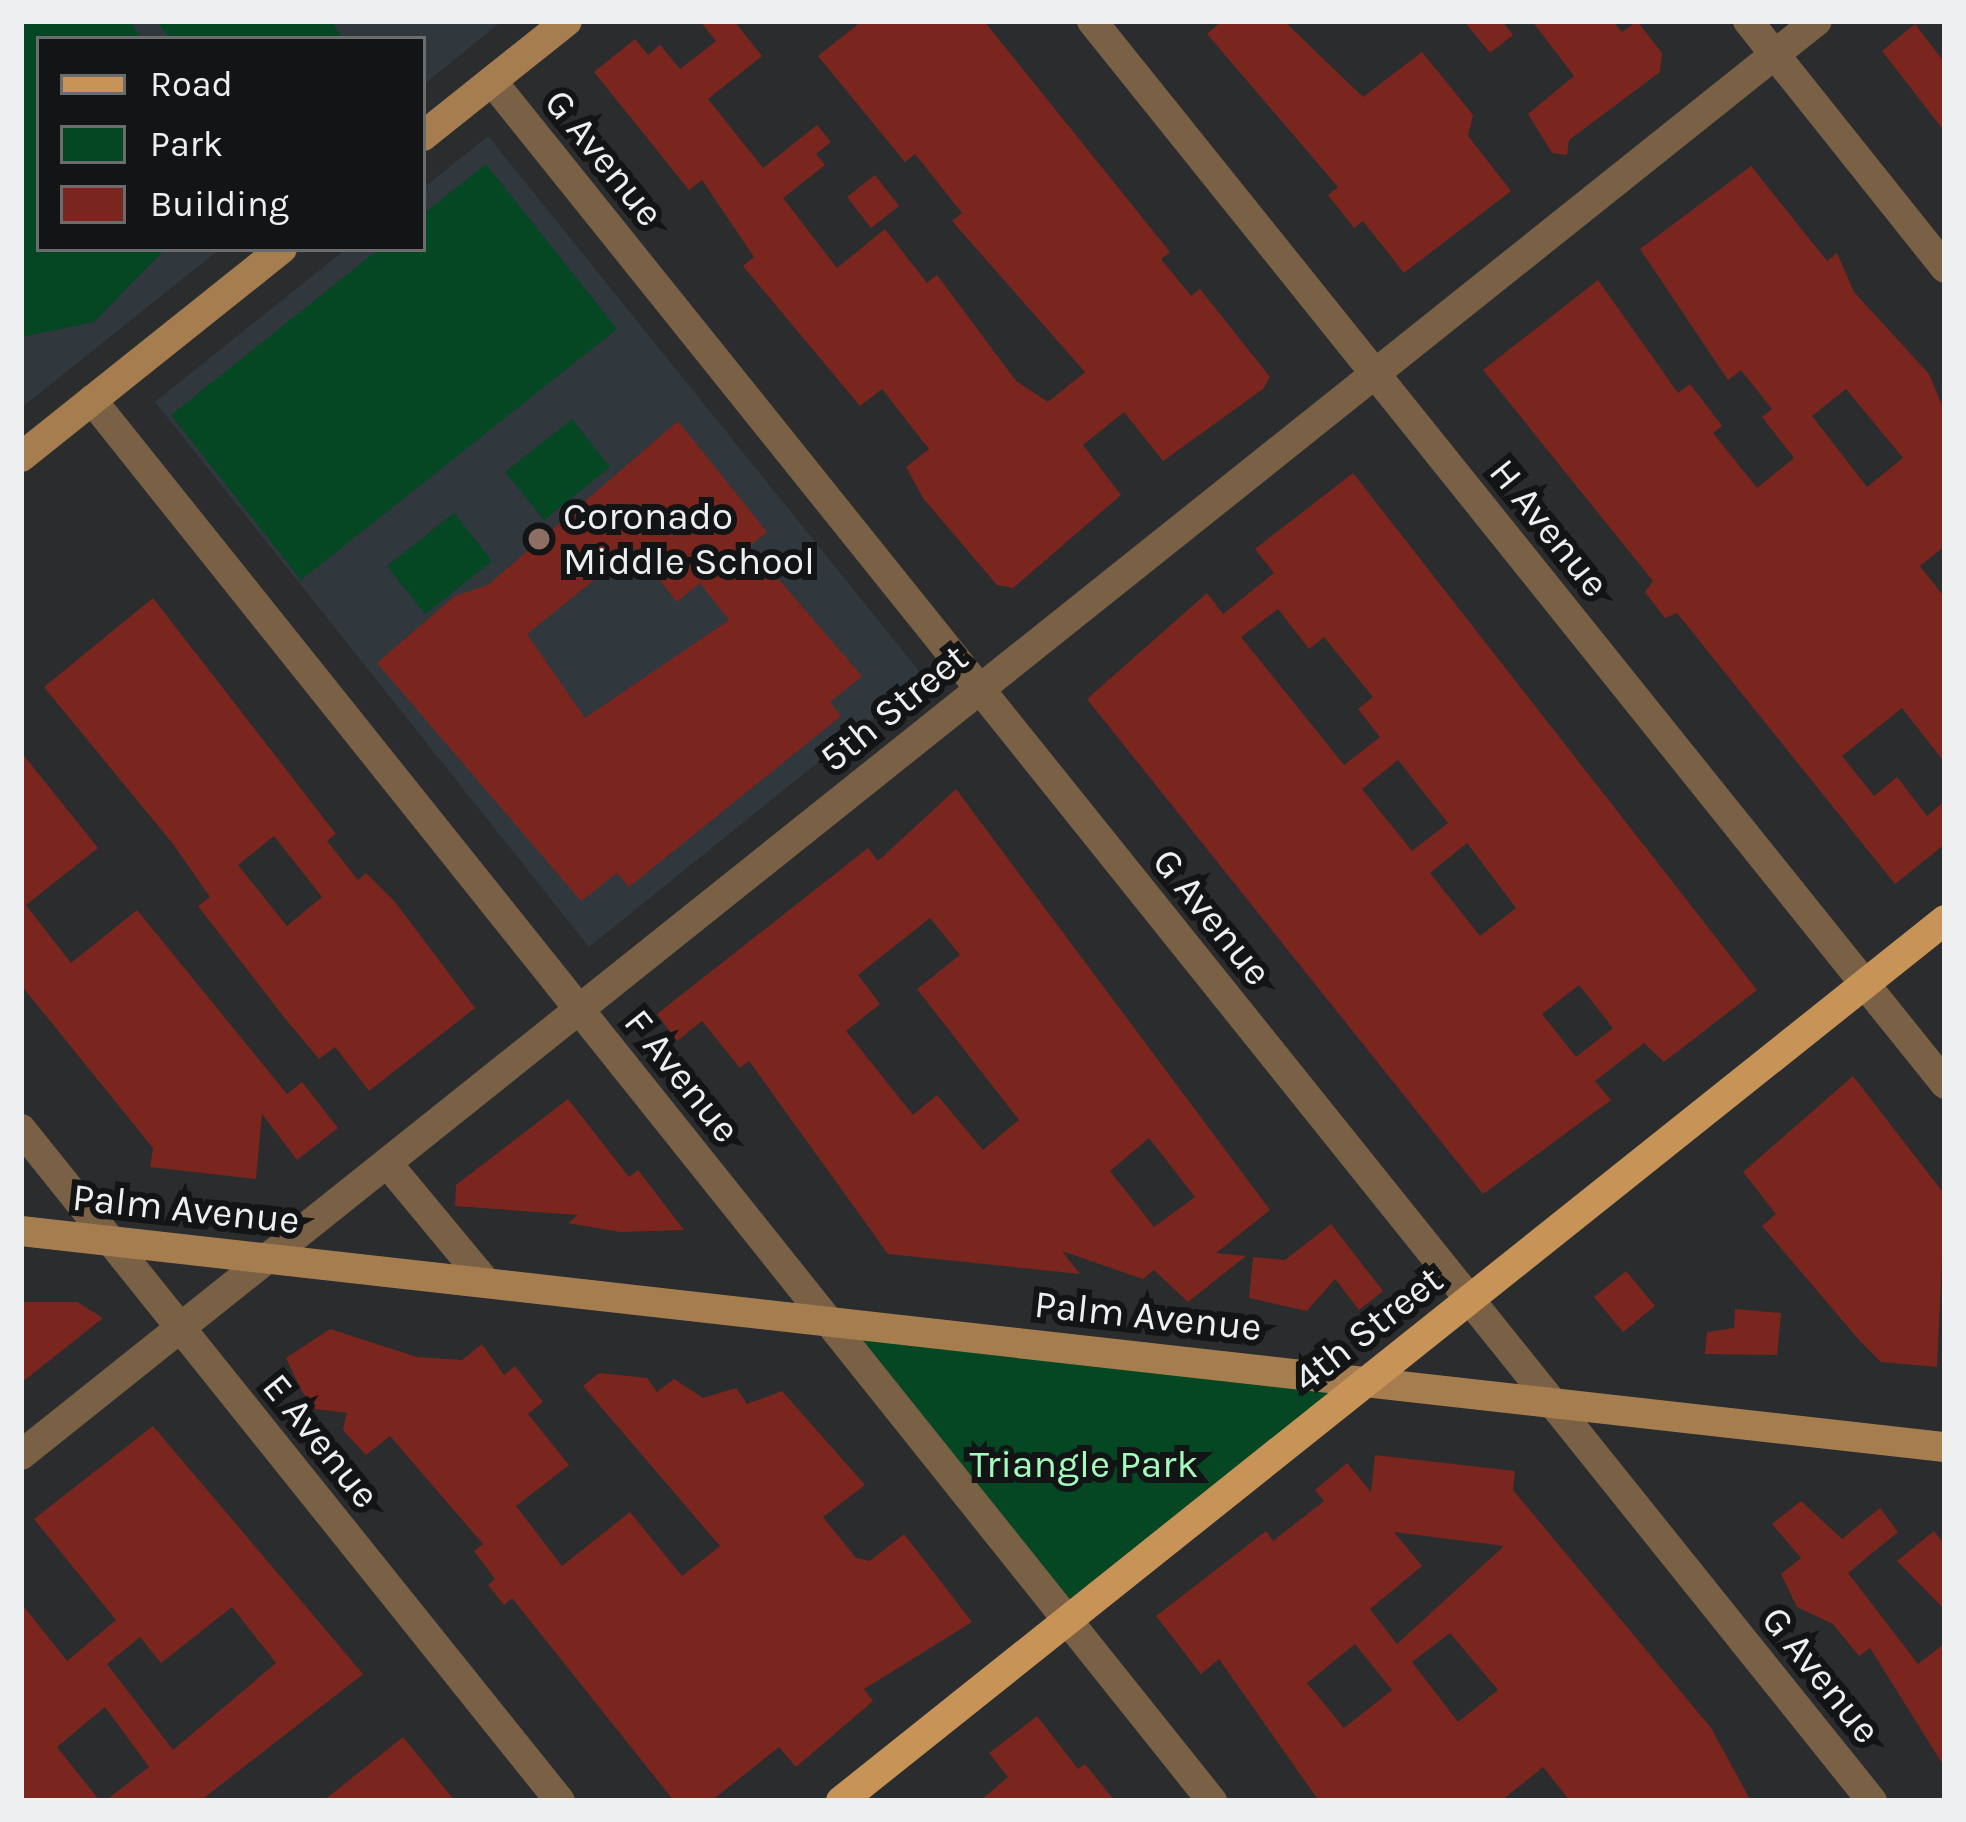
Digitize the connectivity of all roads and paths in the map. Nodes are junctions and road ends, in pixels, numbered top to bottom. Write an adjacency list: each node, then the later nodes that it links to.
1 (568, 21): 6 (street)
2 (1092, 21): 10 (street, H Avenue)
3 (1748, 21): 5 (street)
4 (1816, 21): 5 (street, 5th Street)
5 (1775, 54): 9 (street); 10 (street, 5th Street)
6 (492, 81): 7 (street); 13 (street, G Avenue)
7 (426, 134)
8 (278, 252): 11 (street)
9 (1945, 268)
10 (1375, 374): 13 (street, 5th Street); 15 (street, H Avenue)
11 (92, 400): 12 (street); 16 (street, F Avenue)
12 (21, 458)
13 (980, 689): 16 (street, 5th Street); 24 (street, G Avenue)
14 (1945, 920): 15 (main road, 4th Street)
15 (1864, 984): 17 (street, H Avenue); 24 (main road, 4th Street)
16 (579, 1010): 19 (street, 5th Street); 25 (street, F Avenue)
17 (1945, 1084)
18 (21, 1129): 21 (street, E Avenue)
19 (387, 1162): 22 (street, 5th Street); 23 (street)
20 (21, 1231): 21 (street, Palm Avenue)
21 (110, 1240): 22 (street, Palm Avenue); 26 (street, E Avenue)
22 (268, 1257): 23 (street, Palm Avenue); 26 (street, 5th Street)
23 (485, 1281): 25 (street, Palm Avenue)
24 (1470, 1299): 27 (main road, 4th Street); 28 (street, G Avenue)
25 (829, 1322): 27 (street, Palm Avenue); 31 (street, F Avenue)
26 (180, 1328): 30 (street, 5th Street); 32 (street, E Avenue)
27 (1360, 1378): 28 (street, Palm Avenue); 31 (main road, 4th Street)
28 (1547, 1396): 29 (street, Palm Avenue); 35 (street, G Avenue)
29 (1945, 1447)
30 (21, 1455)
31 (1067, 1620): 33 (main road, 4th Street); 34 (street, F Avenue)
32 (560, 1801)
33 (841, 1801)
34 (1212, 1801)
35 (1872, 1801)

